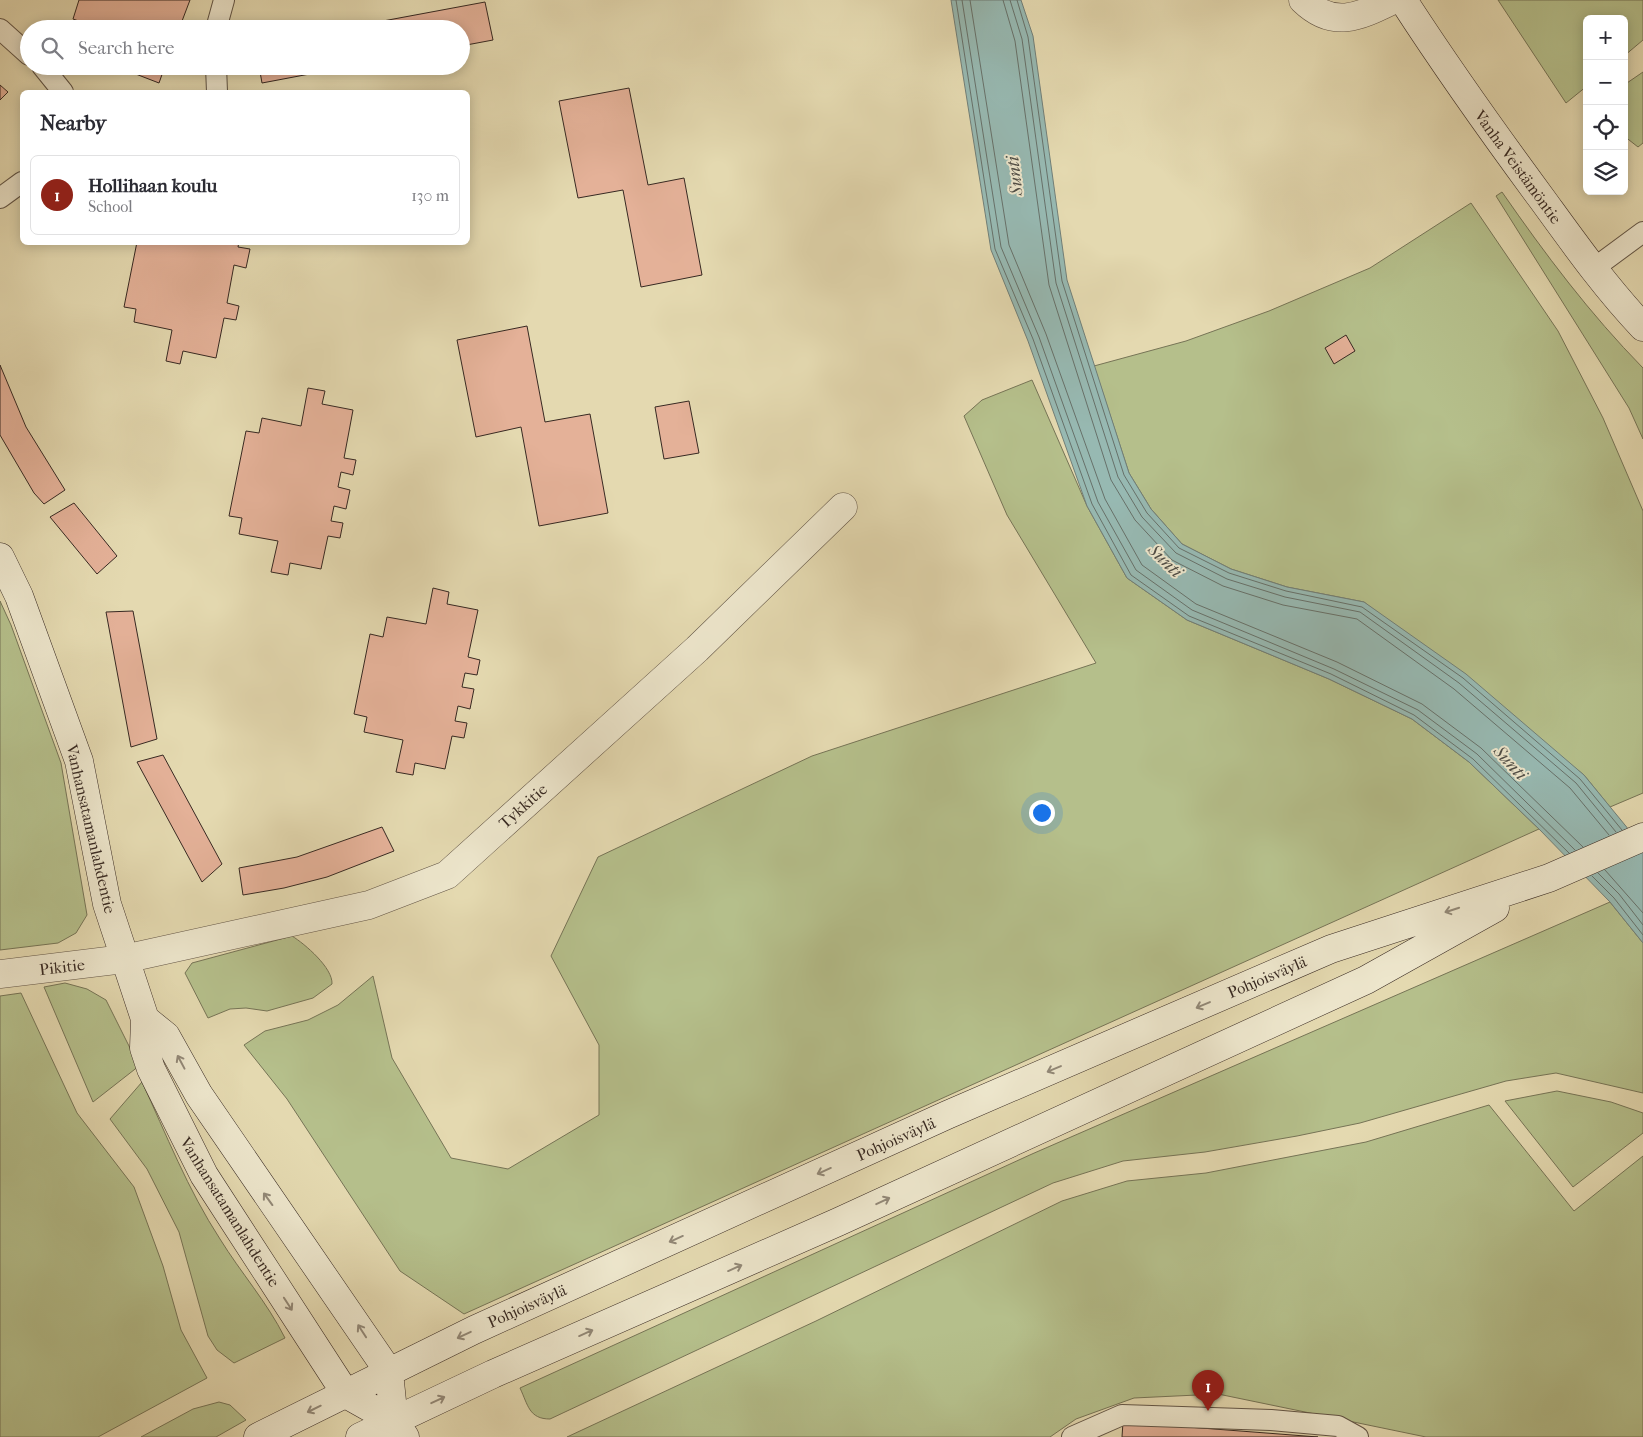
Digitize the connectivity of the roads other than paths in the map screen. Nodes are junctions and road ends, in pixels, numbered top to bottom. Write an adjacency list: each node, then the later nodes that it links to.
1 (224, 0): 5 (lane)
2 (1303, 0): 3 (main road)
3 (1393, 0)
4 (1403, 0): 15 (main road, Vanha Veistämöntie)
5 (218, 20)
6 (0, 29): 7 (lane)
7 (20, 47)
8 (49, 75): 10 (lane)
9 (216, 75): 11 (lane)
10 (61, 90)
11 (216, 90)
12 (20, 183): 13 (lane)
13 (0, 198)
14 (1643, 232): 15 (lane)
15 (1593, 269): 16 (main road, Vanha Veistämöntie)
16 (1643, 327)
17 (843, 507): 21 (main road, Tykkitie)
18 (0, 557): 21 (main road, Vanhansatamanlahdentie)
19 (1643, 837): 20 (main road, Pohjoisväylä)
20 (1549, 878): 24 (main road, Pohjoisväylä, one-way to 24); 26 (main road, Pohjoisväylä, one-way to 20)
21 (124, 959): 22 (main road, Pikitie); 23 (main road, Vanhansatamanlahdentie)
22 (0, 974)
23 (145, 1019): 24 (main road, one-way to 23); 25 (main road, Vanhansatamanlahdentie, one-way to 25)
24 (389, 1372): 25 (main road, Pohjoisväylä); 26 (main road)
25 (346, 1394): 26 (main road); 27 (main road, Pohjoisväylä, one-way to 27)
26 (400, 1429): 28 (main road, Pohjoisväylä)
27 (258, 1437)
28 (360, 1437)
29 (1072, 1437): 30 (lane)
30 (1358, 1437)

